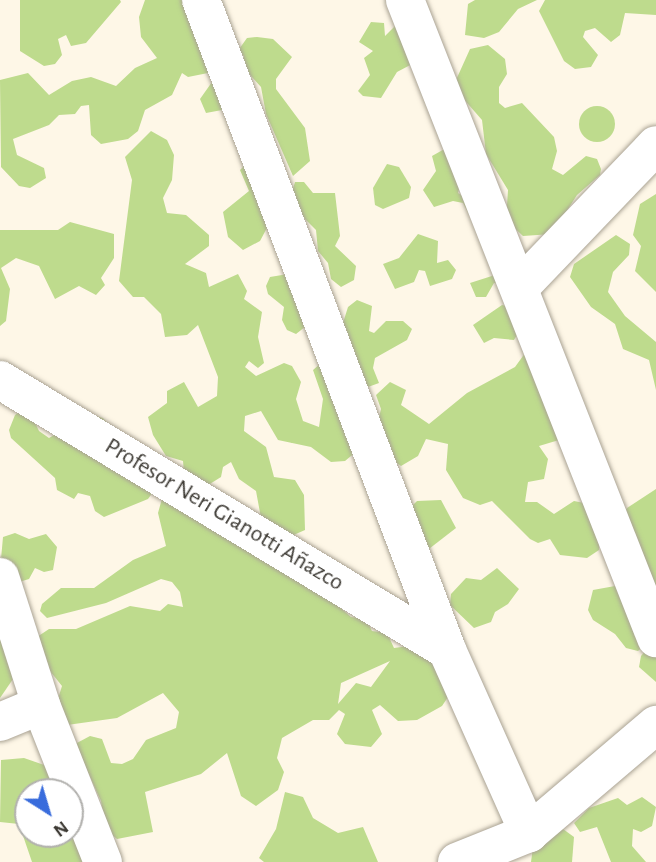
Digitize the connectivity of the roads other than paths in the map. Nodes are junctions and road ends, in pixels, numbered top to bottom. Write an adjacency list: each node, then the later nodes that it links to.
1 (201, 0): 8 (street)
2 (405, 0): 4 (street)
3 (656, 145): 4 (street)
4 (521, 286): 7 (street)
5 (0, 380): 8 (street, Profesor Neri Gianotti Añazco)
6 (0, 577): 9 (street)
7 (656, 638)
8 (447, 650): 12 (street)
9 (41, 705): 10 (street); 13 (street)
10 (0, 722)
11 (656, 725): 12 (street)
12 (529, 833): 14 (street)
13 (103, 862)
14 (457, 862)

